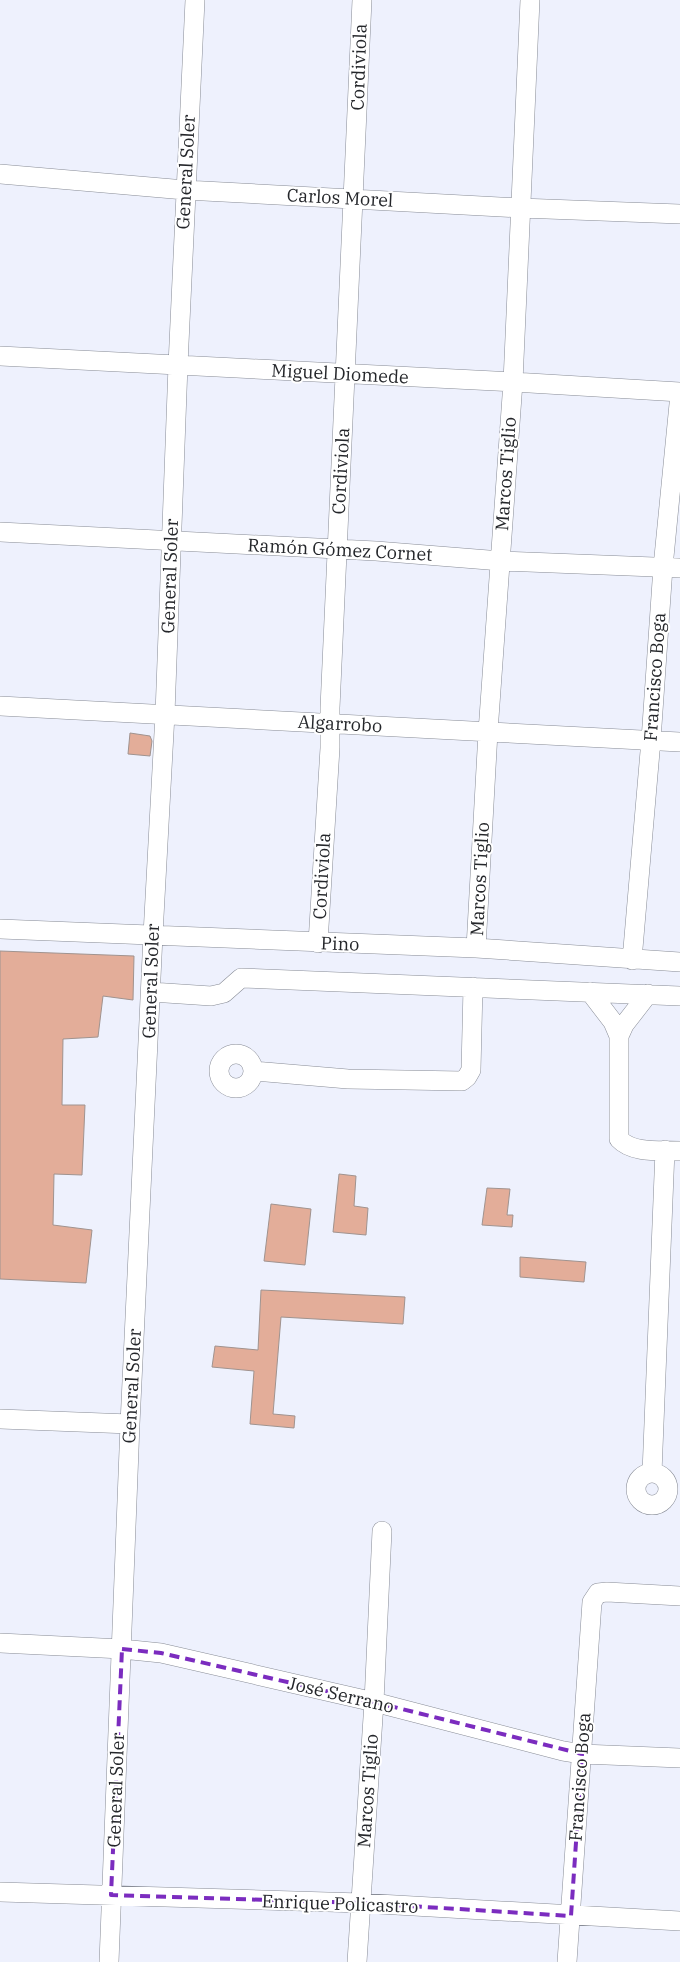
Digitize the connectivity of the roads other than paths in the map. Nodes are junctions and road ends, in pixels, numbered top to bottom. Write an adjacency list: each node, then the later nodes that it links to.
1 (195, 0): 5 (street, General Soler)
2 (362, 0): 6 (street, Cordiviola)
3 (530, 0): 7 (street, Marcos Tiglio)
4 (0, 174): 5 (street, Carlos Morel)
5 (185, 190): 6 (street, Carlos Morel); 10 (street, General Soler)
6 (354, 199): 7 (street, Carlos Morel); 11 (street, Cordiviola)
7 (520, 208): 8 (street, Carlos Morel); 12 (street, Marcos Tiglio)
8 (680, 214)
9 (0, 356): 10 (street, Miguel Diomede)
10 (178, 365): 11 (street, Miguel Diomede); 15 (street, General Soler)
11 (345, 374): 12 (street, Miguel Diomede); 16 (street, Cordiviola)
12 (513, 382): 13 (street, Miguel Diomede); 17 (street, Marcos Tiglio)
13 (680, 393): 18 (street, Francisco Boga)
14 (0, 532): 15 (street, Ramón Gómez Cornet)
15 (172, 541): 16 (street, Ramón Gómez Cornet); 20 (street, General Soler)
16 (337, 550): 17 (street, Ramón Gómez Cornet); 21 (street, Cordiviola)
17 (501, 561): 18 (street, Ramón Gómez Cornet); 22 (street, Marcos Tiglio)
18 (671, 568): 23 (street, Francisco Boga)
19 (0, 706): 20 (street, Algarrobo)
20 (165, 714): 21 (street, Algarrobo); 26 (street, General Soler)
21 (331, 724): 22 (street, Algarrobo); 27 (street, Cordiviola)
22 (488, 732): 23 (street, Algarrobo); 28 (street, Marcos Tiglio)
23 (652, 740): 24 (street, Algarrobo); 29 (street, Francisco Boga)
24 (680, 742)
25 (0, 929): 26 (street, Pino)
26 (153, 935): 27 (street, Pino); 32 (street, General Soler)
27 (318, 943): 28 (street, Pino)
28 (476, 948): 29 (street, Pino)
29 (632, 960): 30 (street, Pino)
30 (680, 962)
31 (473, 987): 32 (street); 33 (street); 37 (street)
32 (151, 992): 40 (street, General Soler)
33 (590, 992): 34 (street); 36 (street)
34 (648, 994): 35 (street); 36 (street)
35 (680, 996)
36 (619, 1036): 38 (street)
37 (253, 1071)
38 (672, 1150): 41 (street)
39 (0, 1419): 40 (street)
40 (130, 1424): 45 (street, General Soler)
41 (652, 1473)
42 (382, 1531): 46 (street, Marcos Tiglio)
43 (680, 1596): 47 (street, Francisco Boga)
44 (0, 1644): 45 (street, José Serrano)
45 (122, 1649): 46 (street, José Serrano); 50 (street, General Soler)
46 (374, 1702): 47 (street, José Serrano); 51 (street, Marcos Tiglio)
47 (582, 1754): 48 (street, José Serrano); 52 (street, Francisco Boga)
48 (680, 1758)
49 (0, 1892): 50 (street, Enrique Policastro)
50 (111, 1896): 51 (street, Enrique Policastro); 54 (street, General Soler)
51 (361, 1903): 52 (street, Enrique Policastro); 55 (street, Marcos Tiglio)
52 (571, 1916): 53 (street, Enrique Policastro); 56 (street, Francisco Boga)
53 (680, 1921)
54 (108, 1962)
55 (357, 1962)
56 (568, 1962)

